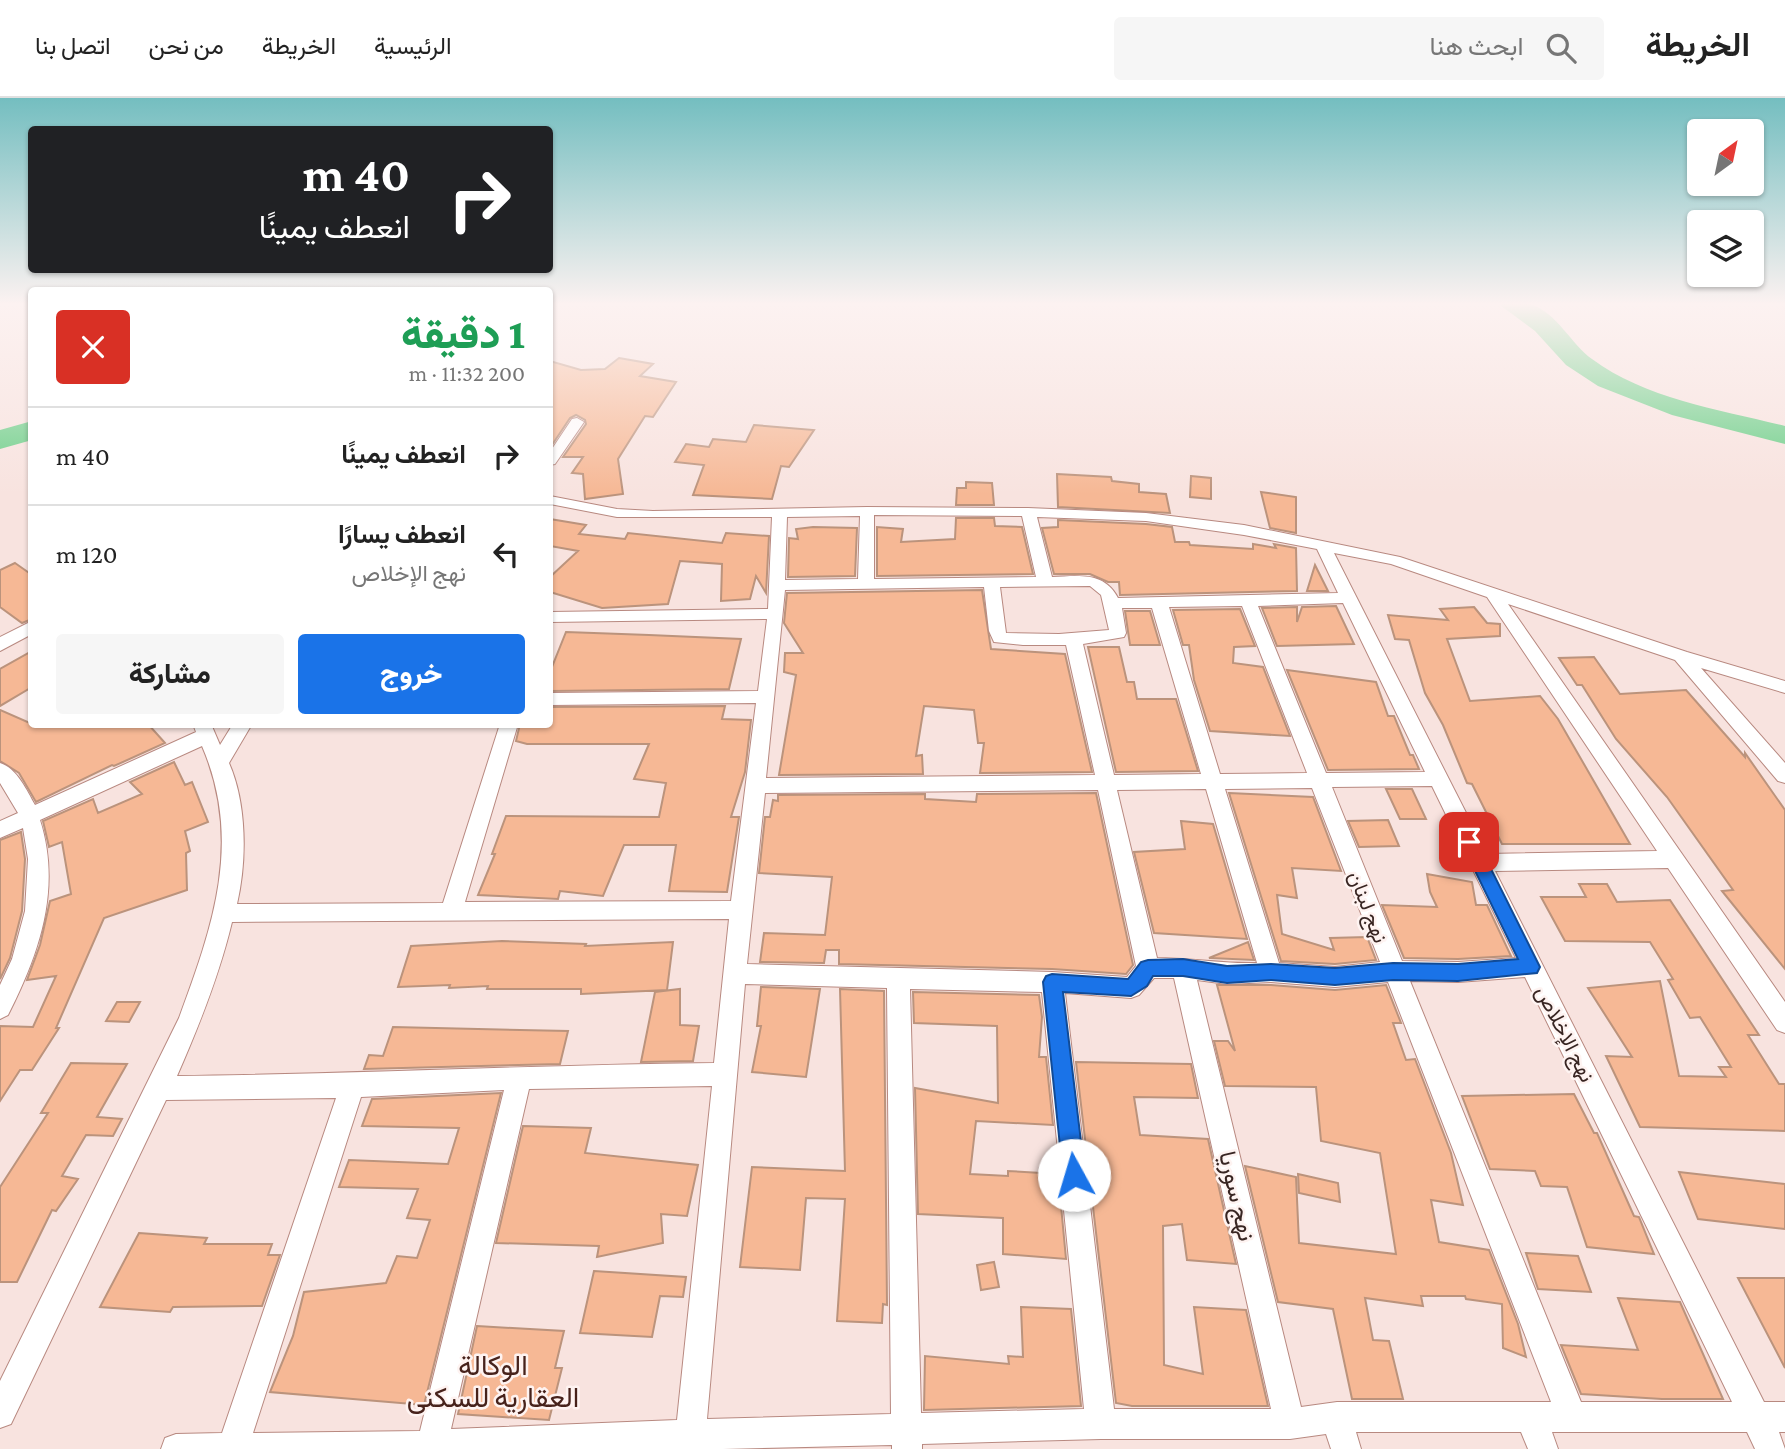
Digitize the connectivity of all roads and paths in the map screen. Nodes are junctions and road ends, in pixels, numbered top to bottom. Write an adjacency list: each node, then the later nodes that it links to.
1 (577, 422): 2 (street)
2 (553, 457)
3 (553, 501): 5 (street)
4 (867, 511): 5 (street); 6 (street); 11 (street)
5 (780, 512): 10 (street)
6 (1028, 512): 7 (street); 8 (street)
7 (1322, 544): 12 (street); 13 (street, نهج الإخلاص)
8 (1045, 582): 9 (street); 15 (street)
9 (991, 583): 11 (street); 20 (street)
10 (777, 585): 11 (street); 17 (street)
11 (866, 585)
12 (1490, 591): 22 (street); 39 (street)
13 (1348, 598): 14 (street); 32 (street, نهج الإخلاص)
14 (1248, 601): 16 (street); 33 (street, نهج لبنان)
15 (1111, 603): 16 (street); 20 (street)
16 (1159, 603): 34 (street)
17 (776, 614): 18 (street); 24 (street)
18 (553, 617)
19 (28, 628): 21 (street)
20 (1073, 638): 35 (street)
21 (0, 645)
22 (1681, 656): 23 (street); 31 (street)
23 (1785, 687)
24 (765, 697): 25 (street); 36 (street)
25 (553, 699)
26 (241, 728): 29 (street)
27 (508, 728): 42 (street)
28 (205, 730): 29 (street); 37 (street)
29 (220, 761): 43 (street)
30 (0, 770): 37 (street)
31 (1785, 776)
32 (1437, 779): 33 (street); 40 (street, نهج الإخلاص)
33 (1317, 780): 34 (street); 47 (street, نهج لبنان)
34 (1214, 781): 35 (street); 48 (street)
35 (1104, 782): 36 (street); 45 (street)
36 (754, 786): 41 (street)
37 (32, 816): 38 (street); 52 (street)
38 (0, 830)
39 (1674, 859): 40 (street); 53 (street)
40 (1480, 863): 44 (street, نهج الإخلاص)
41 (741, 910): 42 (street); 49 (street)
42 (451, 912): 43 (street)
43 (225, 913): 57 (street)
44 (1531, 967): 47 (street); 62 (street, نهج الإخلاص)
45 (1148, 968): 46 (street); 51 (street)
46 (1183, 968): 48 (street); 64 (street, نهج سوريا)
47 (1393, 971): 48 (street); 61 (street, نهج لبنان)
48 (1271, 972)
49 (735, 974): 50 (street); 54 (street)
50 (898, 979): 51 (street); 65 (street)
51 (1052, 982): 63 (street)
52 (0, 1008)
53 (1785, 1022)
54 (727, 1074): 55 (street); 66 (street)
55 (519, 1077): 56 (street); 68 (street)
56 (352, 1086): 57 (street); 67 (street)
57 (158, 1088): 58 (street)
58 (0, 1413)
59 (1337, 1417): 60 (street); 64 (street); 70 (street)
60 (1531, 1417): 61 (street); 71 (street)
61 (1572, 1418): 62 (street)
62 (1770, 1418): 72 (street, نهج الإخلاص)
63 (1101, 1424): 64 (street); 65 (street)
64 (1290, 1424)
65 (907, 1439): 66 (street)
66 (690, 1442): 68 (street)
67 (232, 1448): 68 (street); 69 (street)
68 (432, 1448)
69 (176, 1449)
70 (1346, 1449)
71 (1543, 1449)
72 (1771, 1449)

